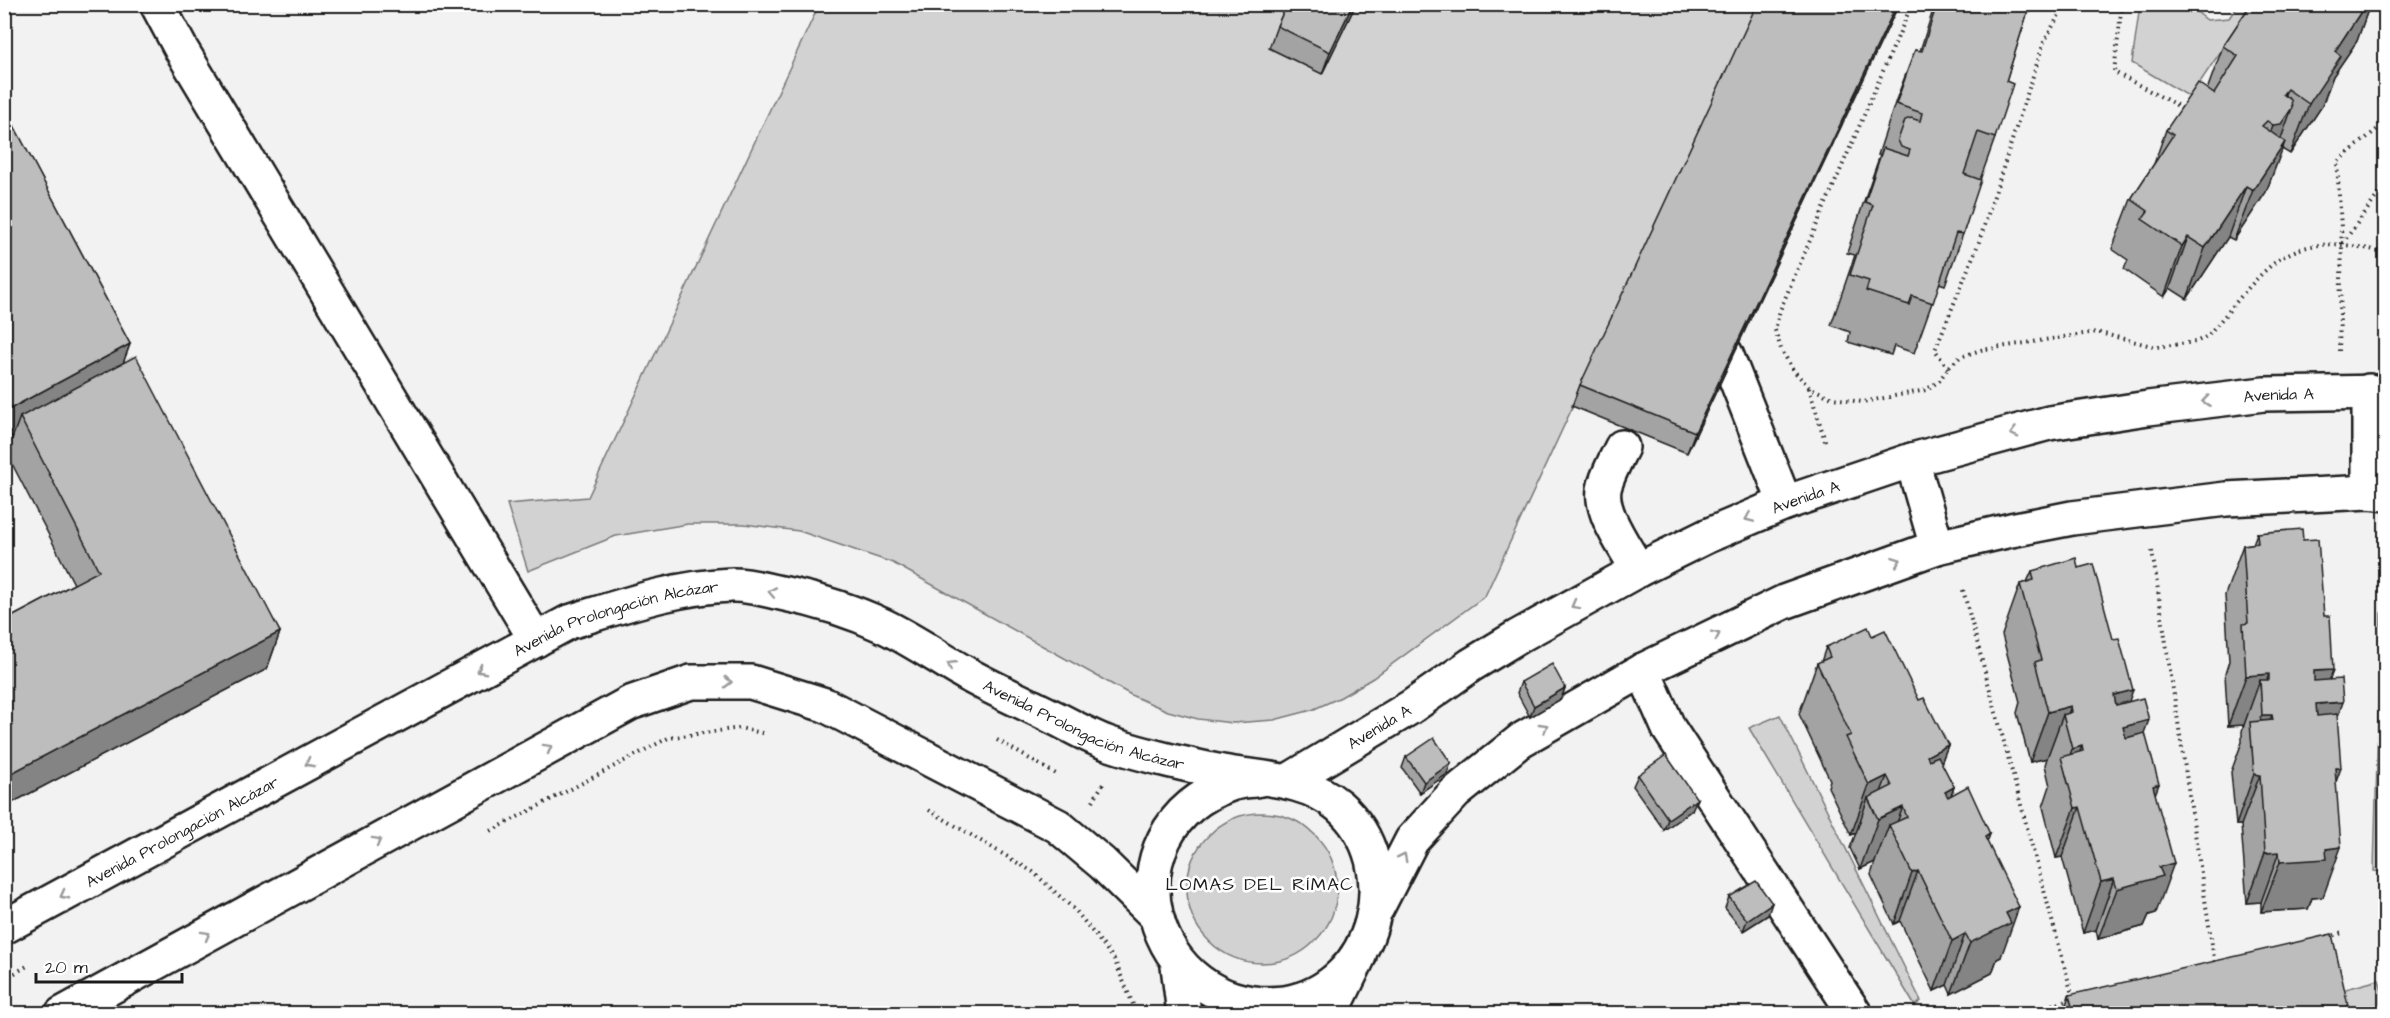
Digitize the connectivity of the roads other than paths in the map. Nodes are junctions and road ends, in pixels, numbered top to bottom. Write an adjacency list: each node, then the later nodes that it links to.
1 (157, 4): 10 (main road)
2 (1679, 323): 7 (main road)
3 (2377, 392): 5 (main road, Avenida A, one-way to 5); 6 (main road)
4 (1622, 447): 9 (main road)
5 (1912, 460): 7 (main road, Avenida A); 8 (main road)
6 (2377, 493): 8 (main road)
7 (1785, 503): 9 (main road, Avenida A, one-way to 9)
8 (1937, 547): 11 (main road, one-way to 8)
9 (1638, 570): 12 (main road, Avenida A, one-way to 12)
10 (536, 640): 12 (main road, Avenida Prolongación Alcázar, one-way to 10); 15 (main road, Avenida Prolongación Alcázar, one-way to 15)
11 (1643, 670): 13 (main road, one-way to 11); 21 (main road)
12 (1274, 780): 13 (main road, Avenida Prolongación Alcázar); 14 (main road)
13 (1376, 909): 16 (main road)
14 (1154, 914): 17 (main road); 18 (main road, one-way to 14)
15 (4, 927)
16 (1360, 953): 17 (main road); 20 (main road)
17 (1178, 966): 19 (main road)
18 (62, 1014)
19 (1184, 1014)
20 (1331, 1014)
21 (1855, 1014)

